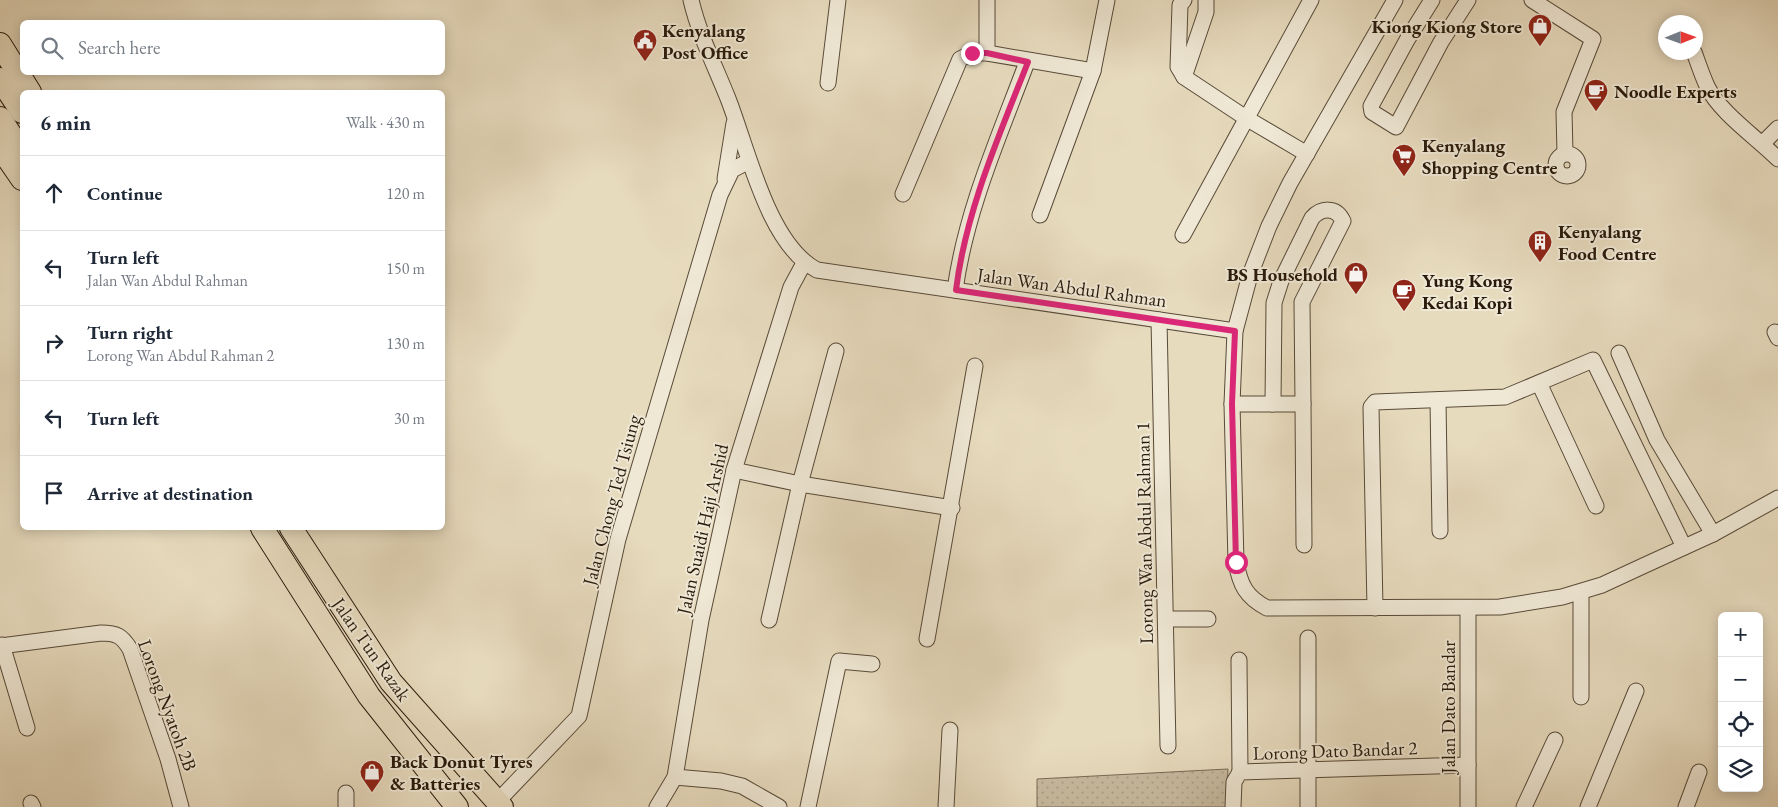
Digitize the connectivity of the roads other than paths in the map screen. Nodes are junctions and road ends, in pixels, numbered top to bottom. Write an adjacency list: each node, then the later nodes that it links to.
1 (691, 0): 24 (street)
2 (838, 0): 19 (street)
3 (987, 0): 13 (street)
4 (1107, 0): 16 (street)
5 (1184, 0): 17 (street)
6 (1206, 0): 17 (street)
7 (1311, 0): 23 (street)
8 (1395, 0): 30 (street)
9 (1432, 0): 10 (street)
10 (1468, 0)
11 (1532, 0): 29 (street)
12 (0, 44): 20 (highway)
13 (987, 53): 15 (street); 35 (street)
14 (1697, 60): 26 (street)
15 (1028, 62): 16 (street); 39 (street)
16 (1093, 71): 36 (street)
17 (1184, 77): 23 (street)
18 (0, 79): 21 (highway)
19 (828, 83)
20 (29, 90)
21 (20, 109)
22 (0, 118): 28 (highway)
23 (1246, 118): 30 (street); 37 (street)
24 (734, 119): 32 (street); 34 (street, Jalan Chong Ted Tsiung)
25 (1778, 128): 26 (street)
26 (1762, 144): 31 (street)
27 (0, 147): 33 (highway)
28 (20, 149)
29 (1565, 153)
30 (1308, 154): 41 (street)
31 (1778, 159)
32 (751, 167): 34 (street); 38 (street)
33 (20, 175)
34 (724, 183): 84 (street, Jalan Chong Ted Tsiung)
35 (903, 194)
36 (1040, 216)
37 (1183, 235)
38 (804, 263): 39 (street, Jalan Wan Abdul Rahman); 50 (street, Jalan Suaidi Haji Arshid)
39 (956, 290): 40 (street, Jalan Wan Abdul Rahman)
40 (1159, 320): 41 (street, Jalan Wan Abdul Rahman); 64 (street, Lorong Wan Abdul Rahman 1)
41 (1235, 331): 47 (street)
42 (836, 351): 51 (street)
43 (1619, 353): 58 (street)
44 (975, 366): 54 (street)
45 (1539, 383): 46 (street); 53 (street); 60 (street)
46 (1438, 400): 57 (street); 62 (street)
47 (1232, 404): 48 (street); 62 (street)
48 (1273, 404): 49 (street); 49 (street)
49 (1303, 404): 59 (street)
50 (734, 470): 51 (street); 82 (street, Jalan Suaidi Haji Arshid)
51 (800, 484): 54 (street); 66 (street)
52 (1778, 498): 58 (street)
53 (1596, 506)
54 (952, 508): 68 (street)
55 (263, 530): 86 (highway, Jalan Tun Razak)
56 (292, 530): 84 (highway, Jalan Tun Razak)
57 (1440, 531)
58 (1713, 534): 60 (street)
59 (1304, 545)
60 (1684, 546): 61 (street)
61 (1581, 592): 63 (street); 73 (street)
62 (1375, 608): 63 (street)
63 (1468, 608): 78 (street, Jalan Dato Bandar)
64 (1166, 619): 65 (street); 77 (street, Lorong Wan Abdul Rahman 1)
65 (1208, 619)
66 (769, 620)
67 (1308, 638): 79 (street)
68 (927, 639)
69 (1, 645): 74 (street); 85 (street, Lorong Nyatoh 2B)
70 (1239, 660): 80 (street)
71 (872, 664): 89 (street)
72 (1636, 691): 95 (street)
73 (1582, 697)
74 (27, 728)
75 (950, 730): 90 (street)
76 (1555, 740): 94 (street)
77 (1168, 746)
78 (1468, 765): 79 (street, Lorong Dato Bandar 2); 93 (street, Jalan Dato Bandar)
79 (1310, 771): 80 (street, Lorong Dato Bandar 2); 92 (street)
80 (1240, 772): 91 (street, Lorong Dato Bandar 2)
81 (1699, 772): 96 (street)
82 (674, 776): 83 (street); 87 (street, Jalan Suaidi Haji Arshid)
83 (758, 802): 88 (street)
84 (500, 804)
85 (181, 807)
86 (458, 807)
87 (657, 807)
88 (779, 807)
89 (808, 807)
90 (946, 807)
91 (1234, 807)
92 (1308, 807)
93 (1468, 807)
94 (1524, 807)
95 (1588, 807)
96 (1686, 807)

